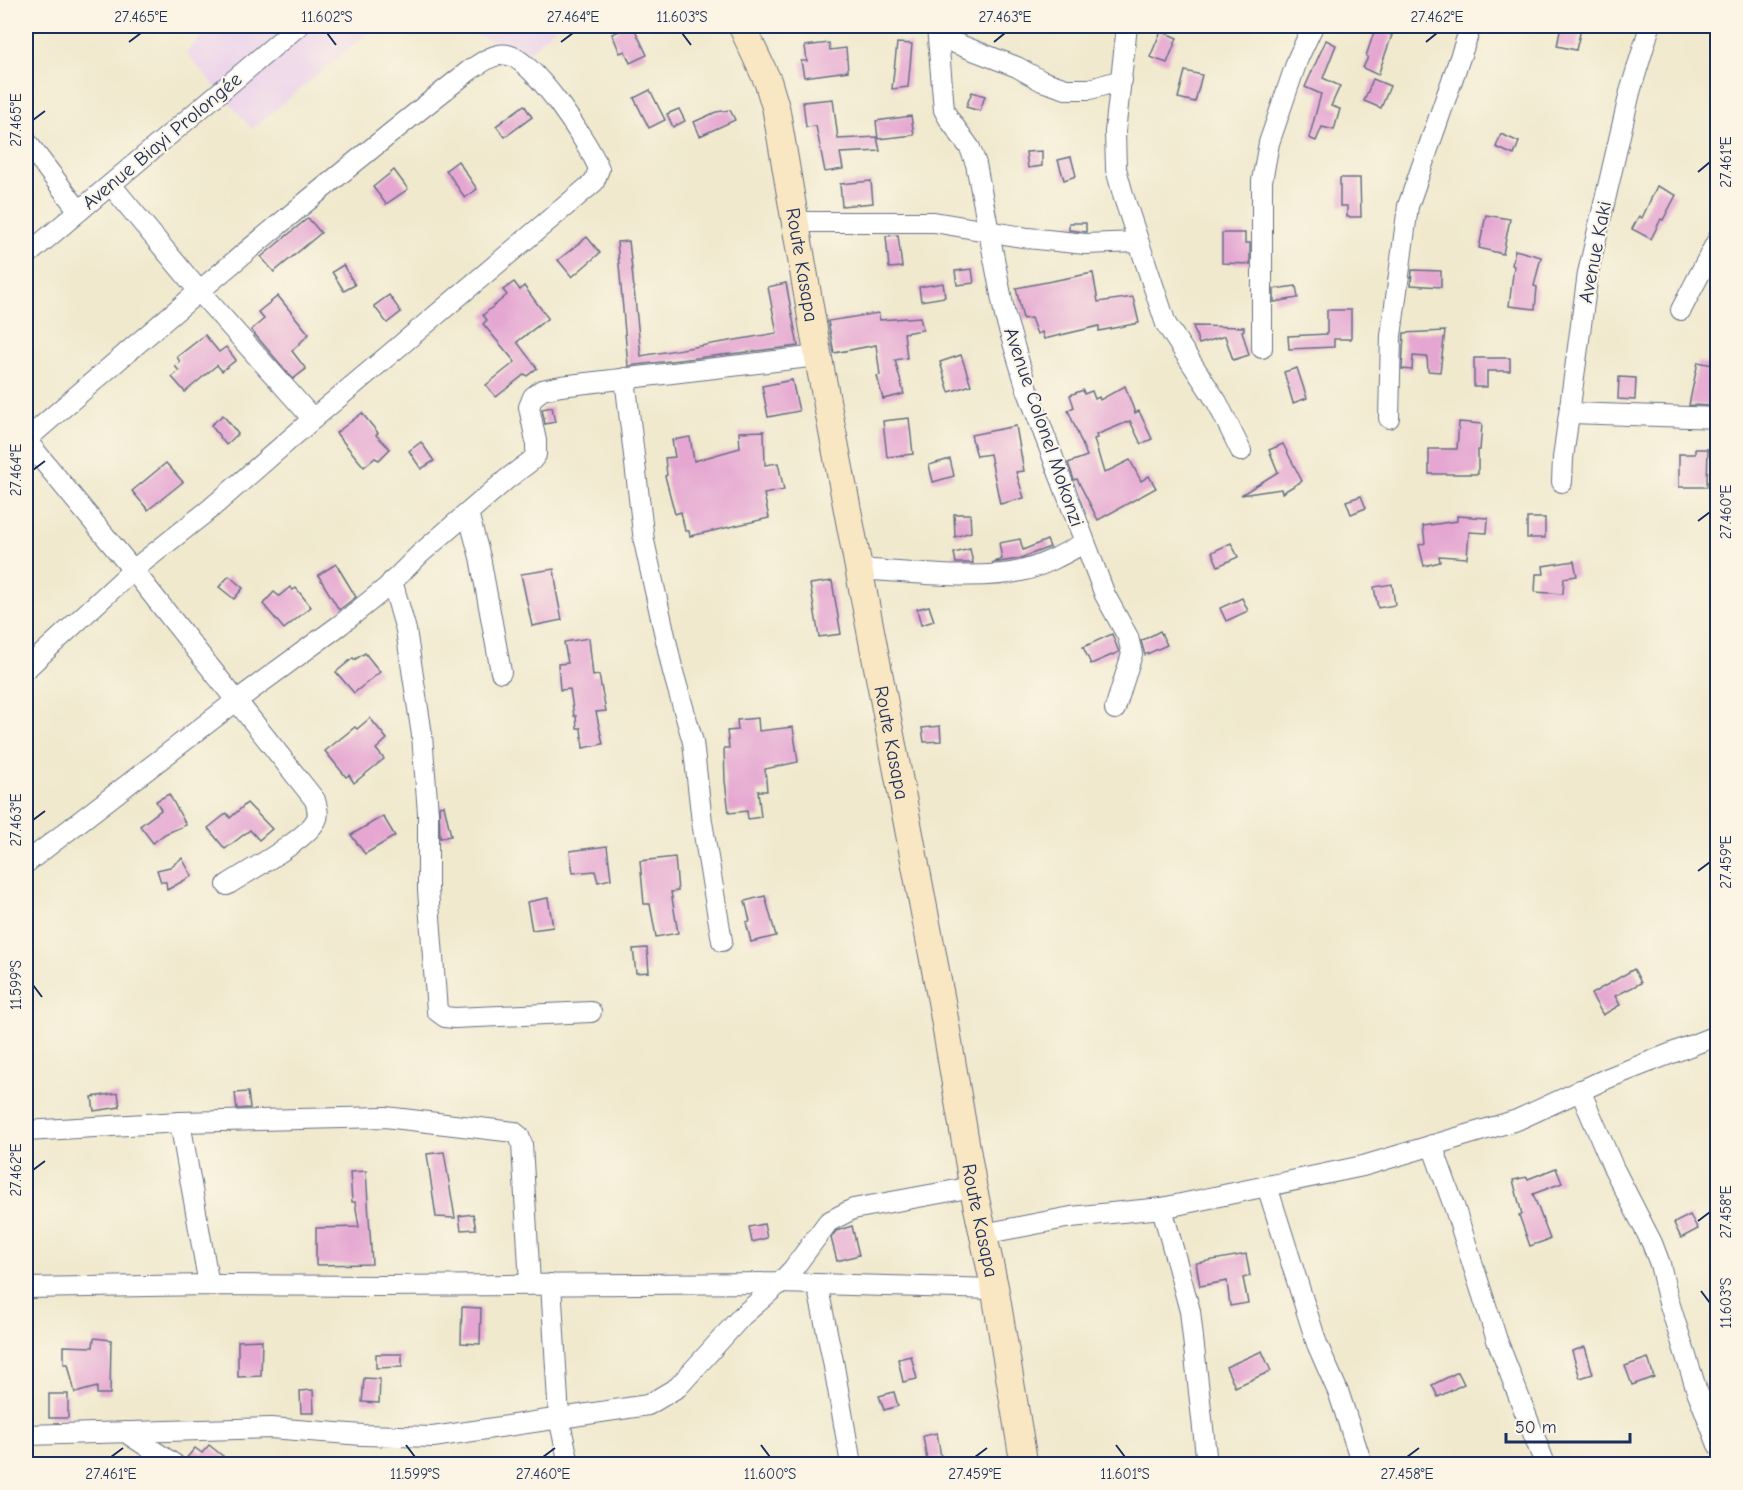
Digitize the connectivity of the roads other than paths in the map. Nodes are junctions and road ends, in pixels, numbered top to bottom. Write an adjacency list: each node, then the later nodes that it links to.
1 (298, 26): 10 (street, Avenue Biayi Prolongée)
2 (742, 26): 12 (main road, Route Kasapa)
3 (1127, 26): 8 (street)
4 (1313, 26): 19 (street)
5 (1471, 26): 24 (street)
6 (1650, 26): 22 (street, Avenue Kaki)
7 (938, 31): 8 (street); 13 (street, Avenue Colonel Mokonzi)
8 (1122, 80): 15 (street)
9 (26, 141): 11 (street)
10 (111, 184): 11 (street, Avenue Biayi Prolongée); 17 (street)
11 (79, 211): 16 (street, Avenue Biayi Prolongée)
12 (796, 222): 13 (street); 20 (main road, Route Kasapa)
13 (988, 230): 15 (street); 30 (street, Avenue Colonel Mokonzi)
14 (1718, 239): 18 (street)
15 (1137, 242): 27 (street)
16 (26, 256)
17 (199, 291): 23 (street); 23 (street); 26 (street)
18 (1681, 310)
19 (1262, 348)
20 (818, 356): 21 (street); 31 (main road, Route Kasapa)
21 (625, 378): 29 (street); 40 (street)
22 (1571, 412): 25 (street); 28 (street, Avenue Kaki)
23 (313, 418): 32 (street)
24 (1389, 418)
25 (1718, 418)
26 (26, 440): 32 (street)
27 (1241, 451)
28 (1562, 482)
29 (468, 513): 33 (street); 35 (street)
30 (1084, 543): 31 (street); 37 (street, Avenue Colonel Mokonzi)
31 (859, 569): 48 (main road, Route Kasapa)
32 (133, 570): 34 (street); 36 (street)
33 (392, 581): 36 (street); 41 (street)
34 (26, 669)
35 (501, 672)
36 (236, 701): 38 (street); 39 (street)
37 (1115, 709)
38 (26, 863)
39 (226, 885)
40 (722, 941)
41 (591, 1012)
42 (1718, 1035): 43 (street)
43 (1580, 1090): 46 (street); 61 (street)
44 (180, 1122): 45 (street); 52 (street); 55 (street)
45 (26, 1131)
46 (1432, 1145): 47 (street); 68 (street)
47 (1267, 1186): 49 (street); 67 (street)
48 (973, 1187): 50 (main road, Route Kasapa); 51 (street)
49 (1162, 1208): 50 (street); 66 (street)
50 (983, 1234): 57 (main road, Route Kasapa)
51 (780, 1283): 53 (street); 54 (street); 58 (street)
52 (530, 1284): 53 (street); 55 (street)
53 (551, 1284): 58 (street)
54 (817, 1284): 57 (street); 64 (street)
55 (209, 1285): 56 (street)
56 (26, 1288)
57 (995, 1289): 65 (main road, Route Kasapa)
58 (559, 1418): 59 (street); 63 (street)
59 (125, 1432): 60 (street); 62 (street)
60 (26, 1435)
61 (1718, 1445)
62 (174, 1464)
63 (569, 1464)
64 (851, 1464)
65 (1024, 1464)
66 (1207, 1464)
67 (1362, 1464)
68 (1545, 1464)

